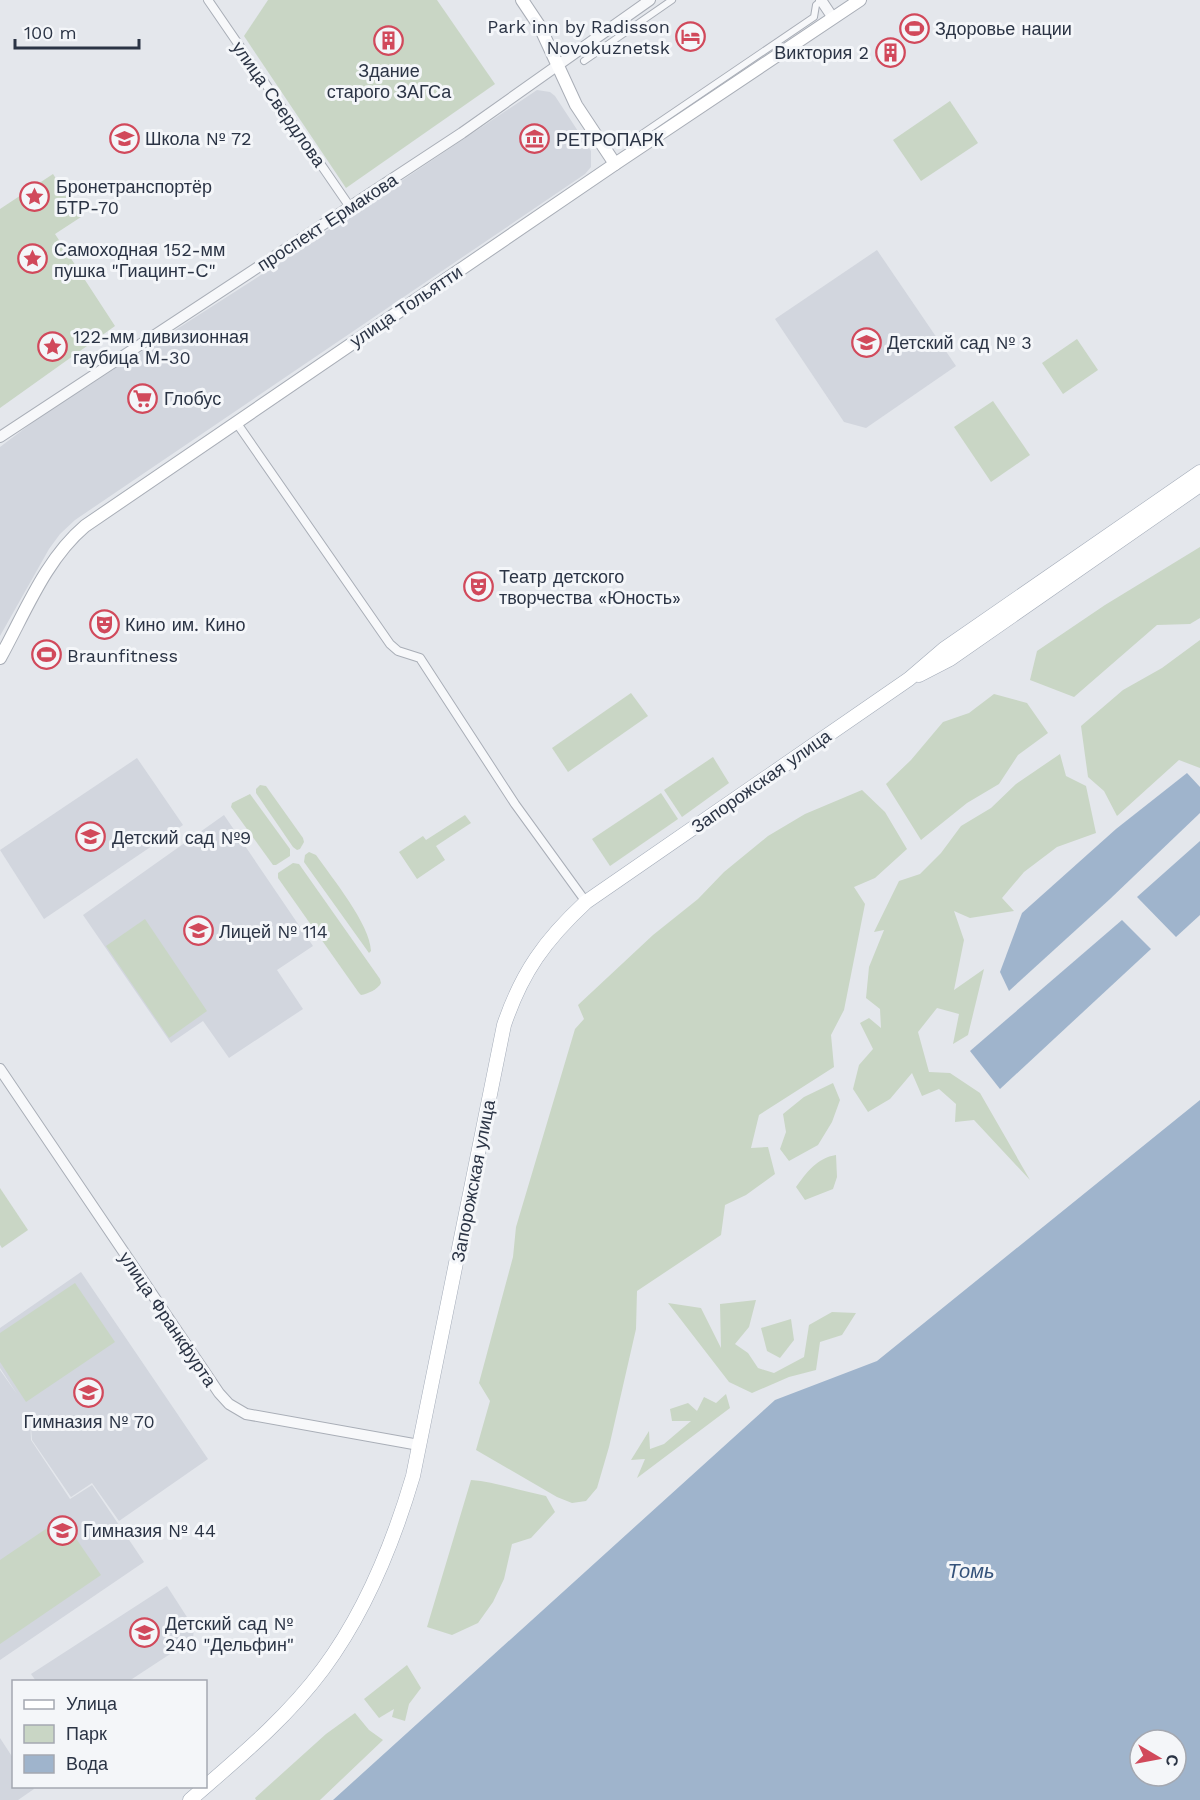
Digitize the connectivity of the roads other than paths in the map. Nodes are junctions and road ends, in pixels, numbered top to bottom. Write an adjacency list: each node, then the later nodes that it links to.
1 (208, 0): 12 (street, улица Свердлова)
2 (522, 0): 9 (main road)
3 (650, 0): 9 (street, проспект Ермакова)
4 (672, 0): 8 (street)
5 (822, 0): 7 (street); 10 (street)
6 (860, 0): 7 (main road, улица Тольятти)
7 (833, 18): 11 (main road, улица Тольятти)
8 (584, 61)
9 (557, 64): 11 (main road); 12 (street, проспект Ермакова)
10 (630, 142)
11 (615, 164): 13 (main road, улица Тольятти)
12 (350, 207): 14 (street, проспект Ермакова)
13 (236, 422): 17 (main road, улица Тольятти); 19 (street)
14 (0, 437)
15 (1200, 472): 18 (main road, Запорожская улица)
16 (1200, 485): 18 (main road, Запорожская улица)
17 (0, 658)
18 (909, 679): 19 (main road, Запорожская улица)
19 (586, 902): 21 (main road, Запорожская улица)
20 (0, 1069): 21 (street, улица Франкфурта)
21 (419, 1445): 22 (main road, Запорожская улица)
22 (207, 1785)
23 (204, 1788): 24 (main road, Запорожская улица)
24 (190, 1800)

